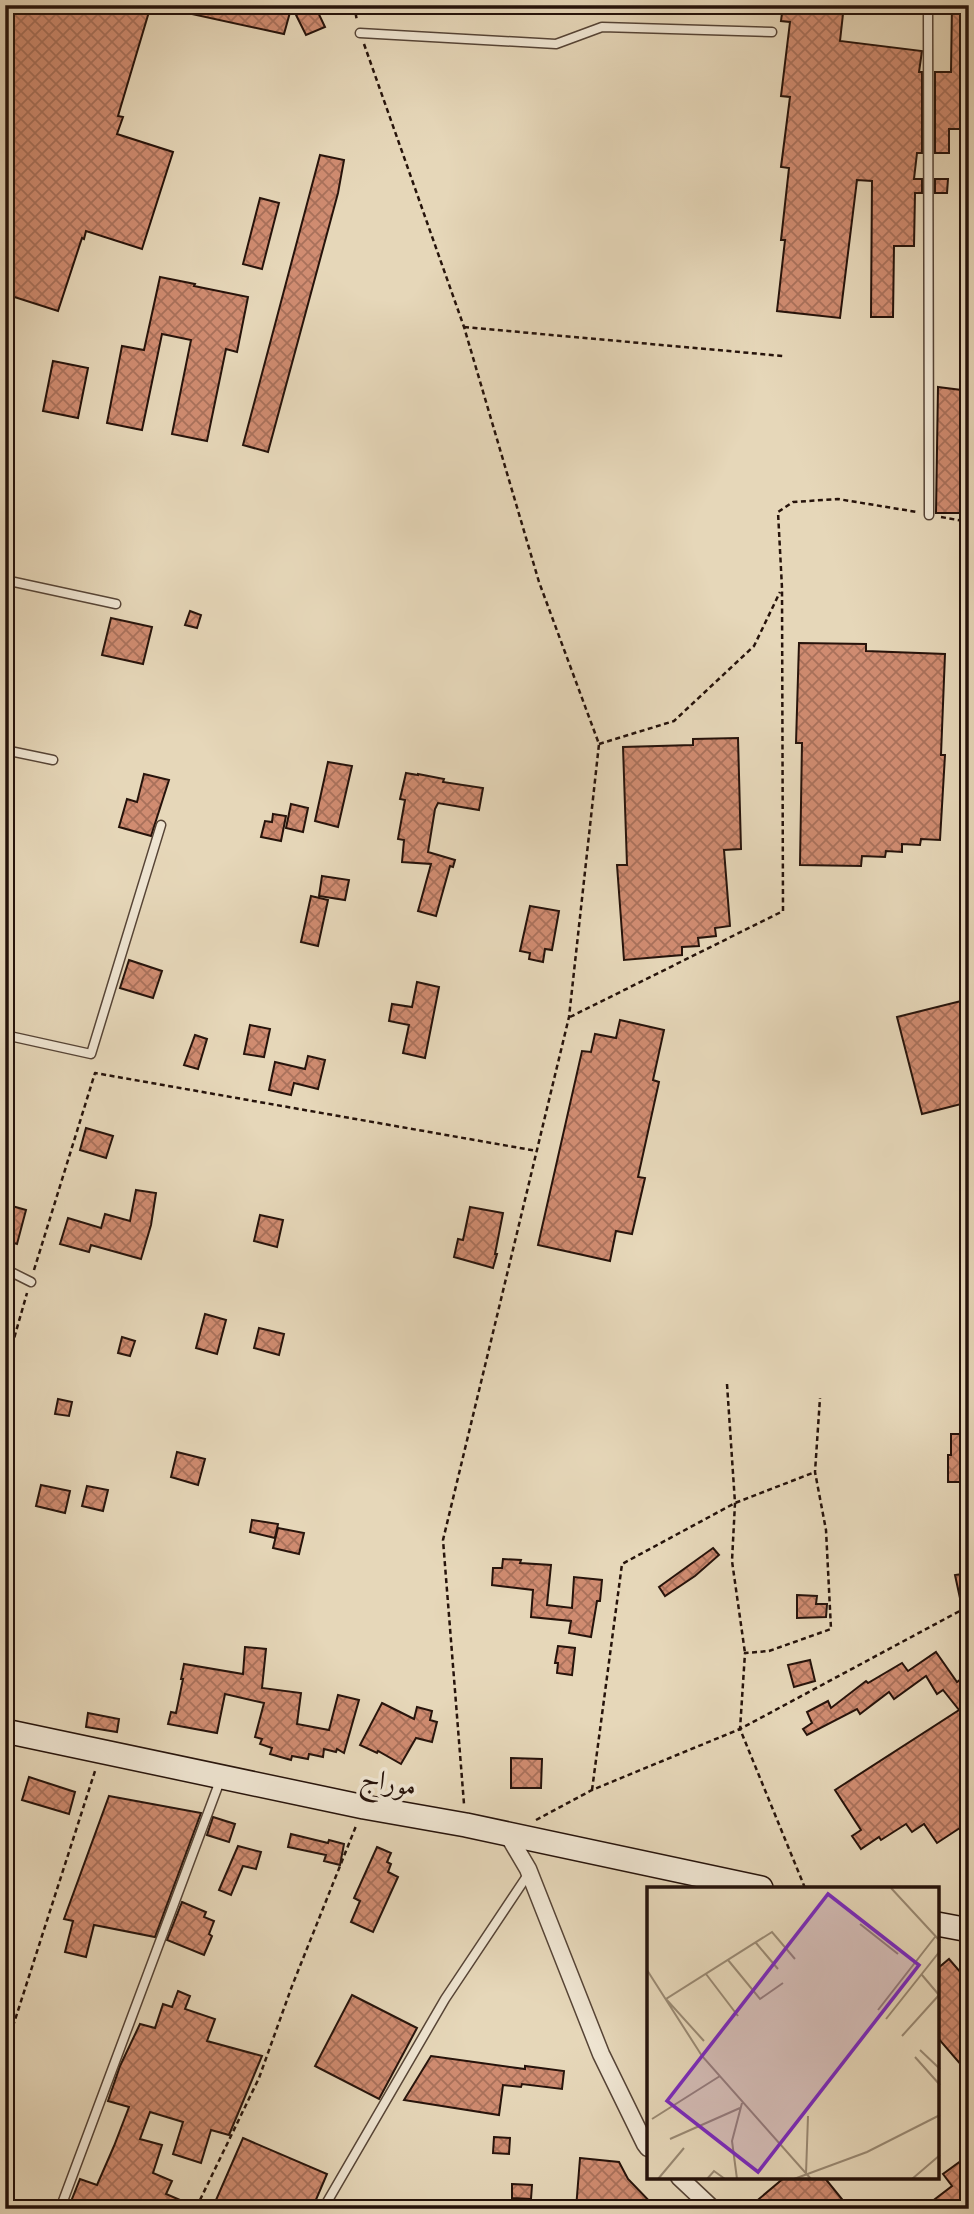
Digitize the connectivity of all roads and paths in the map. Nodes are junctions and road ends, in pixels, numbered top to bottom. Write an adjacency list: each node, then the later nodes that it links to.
1 (354, 5): 4 (path)
2 (928, 5): 7 (lane)
3 (772, 32): 4 (lane)
4 (360, 33): 5 (path)
5 (464, 327): 6 (path); 12 (path)
6 (783, 356)
7 (929, 514): 8 (path); 10 (path)
8 (969, 522)
9 (5, 580): 11 (lane)
10 (782, 589): 12 (path); 16 (path)
11 (116, 604)
12 (599, 744): 16 (path)
13 (5, 750): 14 (lane)
14 (53, 760)
15 (161, 825): 17 (lane)
16 (569, 1017): 18 (path)
17 (5, 1035)
18 (537, 1151): 20 (path); 34 (path)
19 (5, 1269): 20 (lane)
20 (31, 1282): 21 (path)
21 (5, 1370)
22 (727, 1384): 25 (path)
23 (820, 1398): 24 (path)
24 (816, 1472): 25 (path); 27 (path)
25 (735, 1503): 27 (path); 32 (path)
26 (969, 1606): 28 (path)
27 (745, 1653): 28 (path)
28 (740, 1729): 32 (path); 38 (path)
29 (5, 1731): 30 (main road, موراج)
30 (101, 1751): 31 (main road, موراج); 41 (path)
31 (222, 1776): 33 (main road, موراج); 44 (lane)
32 (592, 1790): 35 (path)
33 (364, 1807): 34 (main road, موراج); 45 (path)
34 (466, 1825): 35 (main road, موراج)
35 (508, 1835): 36 (street); 37 (main road, موراج)
36 (529, 1873): 42 (street); 46 (lane)
37 (756, 1887)
38 (805, 1887)
39 (939, 1924): 40 (main road)
40 (969, 1930)
41 (5, 2051)
42 (647, 2146)
43 (681, 2179): 47 (street)
44 (60, 2209)
45 (212, 2209)
46 (323, 2209)
47 (713, 2209)

